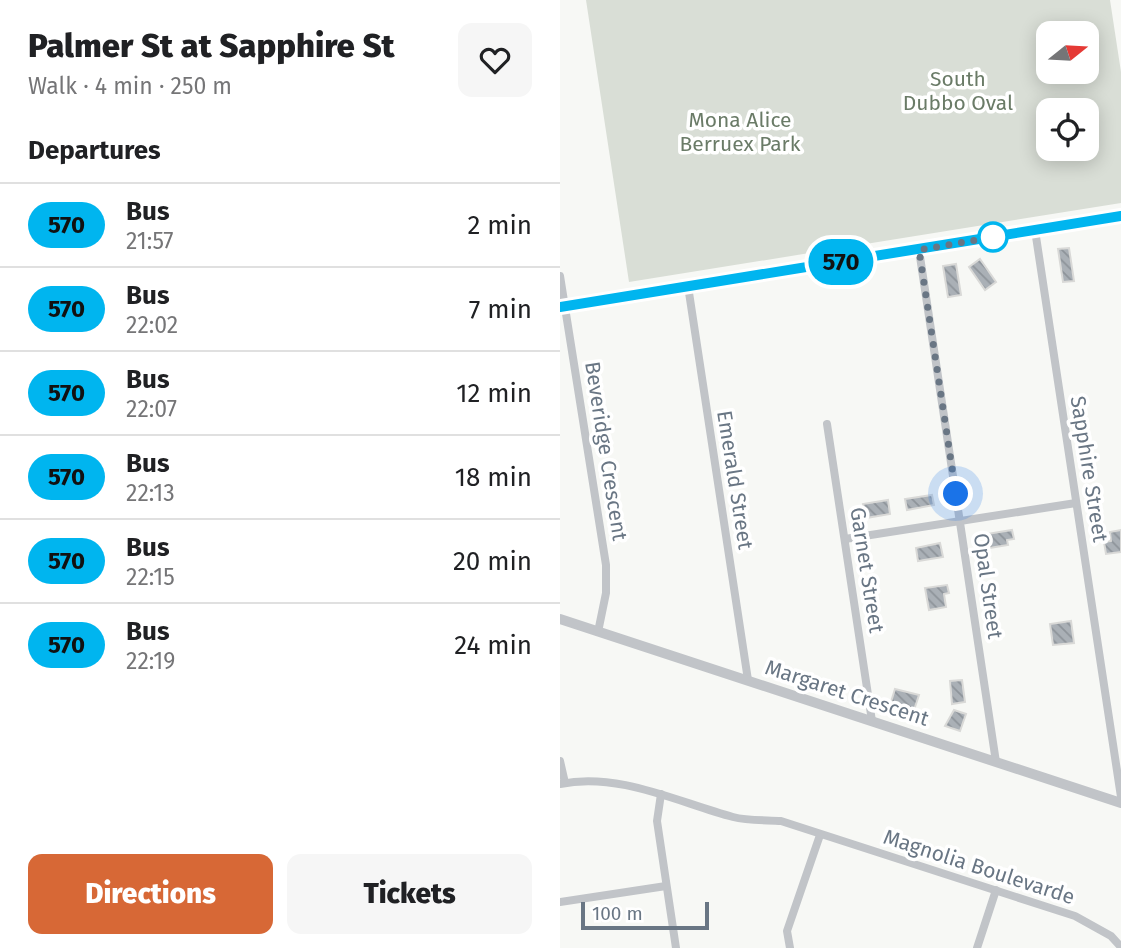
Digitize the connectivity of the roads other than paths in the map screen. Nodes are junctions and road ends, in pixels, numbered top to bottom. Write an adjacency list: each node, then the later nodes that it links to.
1 (1121, 216): 2 (street)
2 (1035, 230): 3 (street); 8 (street, Sapphire Street)
3 (919, 250): 5 (street); 9 (street, Opal Street)
4 (560, 276): 6 (street, Beveridge Crescent)
5 (688, 286): 6 (street); 13 (street, Emerald Street)
6 (562, 306): 12 (street, Beveridge Crescent)
7 (827, 424): 10 (street, Garnet Street)
8 (1076, 503): 9 (street); 19 (street, Sapphire Street)
9 (960, 521): 10 (street); 16 (street, Opal Street)
10 (845, 539): 14 (street, Garnet Street)
11 (560, 619): 12 (street, Margaret Crescent)
12 (598, 632): 13 (street, Margaret Crescent)
13 (748, 680): 14 (street, Margaret Crescent)
14 (872, 721): 16 (street, Margaret Crescent)
15 (560, 761): 17 (street)
16 (996, 762): 20 (street, Margaret Crescent)
17 (562, 783): 18 (street, Magnolia Boulevarde)
18 (661, 794): 21 (street, Magnolia Boulevarde); 22 (street)
19 (1121, 797)
20 (1121, 803)
21 (820, 835): 23 (street, Magnolia Boulevarde); 27 (street)
22 (666, 886): 24 (street); 26 (street)
23 (996, 890): 25 (street, Magnolia Boulevarde); 28 (street)
24 (560, 902)
25 (1121, 947)
26 (676, 948)
27 (790, 948)
28 (977, 948)

